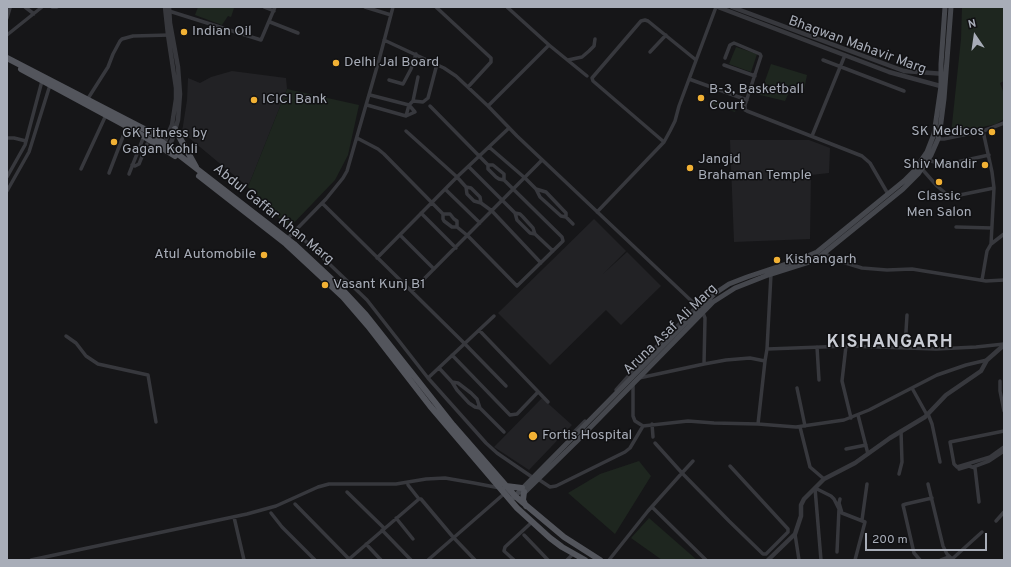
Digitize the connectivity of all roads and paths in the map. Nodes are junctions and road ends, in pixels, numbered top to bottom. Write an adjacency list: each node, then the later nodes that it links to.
1 (25, 7): 18 (street)
2 (42, 7): 18 (street)
3 (52, 7): 4 (street)
4 (57, 7)
5 (165, 7): 24 (street)
6 (264, 7): 17 (street)
7 (365, 7): 19 (street)
8 (393, 7): 19 (street)
9 (436, 7): 50 (street)
10 (507, 7): 28 (street)
11 (717, 7): 15 (street, Bhagwan Mahavir Marg); 36 (street)
12 (945, 7): 42 (main road, Aruna Asaf Ali Marg)
13 (951, 7): 42 (main road, Aruna Asaf Ali Marg)
14 (10, 8): 20 (street)
15 (732, 8): 29 (street, Bhagwan Mahavir Marg)
16 (169, 9): 21 (street); 24 (street)
17 (275, 9): 21 (street)
18 (34, 14): 23 (street)
19 (391, 15): 27 (street)
20 (7, 18)
21 (270, 22): 22 (street)
22 (298, 33)
23 (7, 35)
24 (170, 35): 54 (street); 66 (street); 77 (street)
25 (666, 35): 30 (street); 36 (street); 75 (street)
26 (595, 39): 35 (street)
27 (384, 40): 31 (street); 53 (street)
28 (549, 45): 35 (street); 60 (street)
29 (825, 45): 32 (street, Bhagwan Mahavir Marg); 42 (street, Bhagwan Mahavir Marg)
30 (650, 52)
31 (416, 54): 39 (street); 47 (street)
32 (845, 55): 41 (street); 51 (street, Bhagwan Mahavir Marg)
33 (7, 58): 54 (main road, Abdul Gaffar Khan Marg)
34 (725, 58): 44 (street)
35 (568, 60): 43 (street)
36 (696, 60): 46 (street)
37 (823, 60): 41 (street)
38 (7, 62): 48 (main road, Abdul Gaffar Khan Marg)
39 (437, 64): 50 (street); 56 (street)
40 (724, 65): 44 (street)
41 (841, 67): 52 (street); 70 (street)
42 (944, 74): 51 (main road, Aruna Asaf Ali Marg)
43 (587, 76)
44 (755, 76): 55 (street)
45 (418, 77): 56 (street)
46 (689, 79): 55 (street); 75 (street)
47 (389, 80)
48 (42, 81): 49 (main road, Abdul Gaffar Khan Marg); 74 (street)
49 (50, 85): 61 (main road, Abdul Gaffar Khan Marg); 100 (street)
50 (468, 87): 60 (street)
51 (943, 87): 73 (main road, Aruna Asaf Ali Marg)
52 (904, 91)
53 (370, 95): 57 (street); 58 (street)
54 (87, 100): 77 (main road, Abdul Gaffar Khan Marg)
55 (747, 100): 70 (street)
56 (413, 101): 58 (street)
57 (367, 105): 62 (street); 72 (street)
58 (408, 106): 62 (street); 62 (street)
59 (430, 106): 80 (street)
60 (488, 106): 65 (street)
61 (106, 115): 64 (main road, Abdul Gaffar Khan Marg); 86 (street)
62 (406, 116)
63 (1004, 123): 68 (street)
64 (127, 126): 69 (main road, Abdul Gaffar Khan Marg); 89 (street)
65 (509, 128): 78 (street); 81 (street)
66 (175, 129): 77 (street); 87 (main road)
67 (406, 131): 91 (street)
68 (983, 131): 73 (street); 79 (street)
69 (144, 136): 77 (main road, Abdul Gaffar Khan Marg); 83 (street)
70 (812, 136): 101 (street)
71 (7, 138): 74 (street)
72 (358, 138): 103 (street); 105 (street)
73 (936, 138): 82 (main road, Aruna Asaf Ali Marg); 101 (main road, Aruna Asaf Ali Marg)
74 (26, 141): 92 (street)
75 (664, 142): 107 (street)
76 (146, 144): 83 (street)
77 (166, 147): 87 (main road, Abdul Gaffar Khan Marg); 196 (main road, Abdul Gaffar Khan Marg)
78 (489, 147): 80 (street); 93 (street)
79 (989, 155): 82 (street); 96 (street)
80 (479, 156): 84 (street); 85 (street)
81 (542, 160): 93 (street); 107 (street)
82 (928, 160): 88 (main road, Aruna Asaf Ali Marg)
83 (132, 165): 90 (street)
84 (488, 165): 94 (street); 94 (street)
85 (469, 166): 91 (street); 102 (street)
86 (81, 169)
87 (197, 169): 122 (main road, Abdul Gaffar Khan Marg)
88 (922, 169): 96 (street); 126 (main road, Aruna Asaf Ali Marg)
89 (109, 173)
90 (129, 174)
91 (457, 177): 95 (street); 97 (street)
92 (7, 178)
93 (525, 178): 98 (street); 99 (street)
94 (504, 180): 98 (street)
95 (466, 187): 104 (street); 104 (street)
96 (994, 188): 116 (street)
97 (445, 189): 103 (street); 112 (street)
98 (514, 189): 102 (street); 125 (street)
99 (536, 189): 111 (street); 111 (street)
100 (7, 191)
101 (888, 194): 126 (main road, Aruna Asaf Ali Marg)
102 (503, 200): 106 (street); 109 (street)
103 (432, 202): 108 (street); 110 (street)
104 (481, 203): 106 (street)
105 (322, 204): 117 (street); 127 (street)
106 (492, 211): 112 (street); 128 (street)
107 (597, 212): 134 (street)
108 (421, 213): 120 (street); 124 (street)
109 (515, 213): 118 (street); 118 (street)
110 (443, 214): 114 (street); 114 (street)
111 (566, 217): 113 (street)
112 (480, 223): 121 (street)
113 (573, 224)
114 (457, 227): 121 (street)
115 (956, 227): 116 (street)
116 (992, 228): 123 (street)
117 (295, 231): 122 (street); 150 (street)
118 (536, 234): 125 (street)
119 (1004, 234): 123 (street)
120 (400, 235): 127 (street); 129 (street)
121 (468, 236): 124 (street); 128 (street)
122 (287, 239): 196 (main road, Abdul Gaffar Khan Marg)
123 (991, 244): 131 (street)
124 (456, 248): 129 (street)
125 (553, 251): 128 (street)
126 (823, 251): 130 (main road, Aruna Asaf Ali Marg); 131 (street); 134 (main road, Aruna Asaf Ali Marg)
127 (377, 258): 133 (street)
128 (541, 263)
129 (434, 269): 133 (street)
130 (771, 274): 134 (main road, Aruna Asaf Ali Marg); 143 (street)
131 (982, 280): 132 (street)
132 (1004, 280)
133 (412, 291): 139 (street)
134 (700, 309): 148 (street); 151 (main road, Aruna Asaf Ali Marg); 174 (street); 189 (main road, Aruna Asaf Ali Marg)
135 (494, 316): 137 (street)
136 (907, 316): 144 (street)
137 (479, 330): 139 (street); 159 (street)
138 (66, 336): 166 (street)
139 (464, 343): 145 (street); 156 (street)
140 (1004, 344): 144 (street); 146 (street)
141 (846, 346): 142 (street); 144 (street); 165 (street)
142 (817, 347): 143 (street); 152 (street)
143 (767, 348): 147 (street)
144 (905, 348)
145 (452, 355): 149 (street); 159 (street)
146 (987, 360): 158 (street); 164 (street)
147 (764, 361): 148 (street); 168 (street)
148 (704, 364): 151 (street)
149 (439, 368): 150 (street); 154 (street)
150 (428, 378): 189 (street)
151 (637, 378): 155 (main road, Aruna Asaf Ali Marg)
152 (819, 380)
153 (1000, 381): 162 (street)
154 (452, 382): 161 (street); 161 (street)
155 (632, 383): 169 (street); 190 (main road, Aruna Asaf Ali Marg)
156 (506, 386)
157 (797, 388): 170 (street)
158 (912, 388): 163 (street); 164 (street)
159 (538, 392): 160 (street)
160 (548, 402)
161 (480, 408): 173 (street)
162 (1004, 411)
163 (858, 415): 165 (street); 177 (street)
164 (927, 415): 172 (street); 183 (street)
165 (851, 418): 170 (street)
166 (156, 422)
167 (652, 424): 168 (street); 169 (street); 175 (street)
168 (758, 424): 170 (street)
169 (643, 426): 190 (street)
170 (802, 426): 191 (street)
171 (1004, 430): 178 (street)
172 (901, 431): 181 (street); 188 (street)
173 (504, 432)
174 (573, 433)
175 (653, 437)
176 (654, 443): 187 (street)
177 (866, 445): 179 (street); 181 (street)
178 (1004, 446)
179 (846, 450)
180 (1004, 451): 185 (street)
181 (868, 454): 191 (street)
182 (693, 460): 187 (street)
183 (940, 462)
184 (730, 466): 187 (street)
185 (973, 467): 186 (street); 203 (street)
186 (959, 469)
187 (682, 473): 205 (street)
188 (899, 474)
189 (532, 477): 197 (main road, Aruna Asaf Ali Marg)
190 (538, 479): 197 (main road, Aruna Asaf Ali Marg)
191 (824, 479): 195 (street)
192 (866, 484): 211 (street)
193 (928, 484): 200 (street)
194 (408, 485): 199 (street)
195 (815, 488): 216 (street); 221 (street); 243 (street)
196 (504, 489): 197 (main road); 202 (main road); 209 (street); 218 (street)
197 (523, 490): 202 (main road, Aruna Asaf Ali Marg); 206 (main road)
198 (347, 492): 214 (street)
199 (419, 498): 210 (street); 218 (street)
200 (932, 498): 224 (street); 245 (street)
201 (840, 499): 211 (street)
202 (515, 501): 206 (main road); 213 (main road)
203 (979, 502)
204 (295, 504): 229 (street)
205 (652, 507): 239 (street); 240 (street)
206 (528, 508): 238 (main road)
207 (1004, 512): 212 (street)
208 (271, 513): 228 (street)
209 (234, 517): 222 (street); 227 (street)
210 (396, 518): 214 (street); 219 (street)
211 (862, 520): 244 (street)
212 (996, 521)
213 (532, 522): 223 (main road); 234 (street)
214 (383, 529): 220 (street); 231 (street)
215 (982, 532): 224 (street)
216 (796, 534): 241 (street); 242 (street)
217 (524, 535): 235 (street)
218 (453, 537): 232 (street); 233 (street)
219 (413, 539)
220 (366, 544): 229 (street); 230 (street)
221 (837, 552)
222 (60, 554): 225 (street); 226 (street)
223 (573, 554): 236 (street); 237 (main road)
224 (952, 559): 246 (street)
225 (31, 560)
226 (61, 560)
227 (244, 560)
228 (315, 560)
229 (349, 560)
230 (381, 560)
231 (411, 560)
232 (428, 560)
233 (475, 560)
234 (514, 560)
235 (548, 560)
236 (567, 560)
237 (585, 560)
238 (600, 560)
239 (609, 560)
240 (706, 560)
241 (768, 560)
242 (799, 560)
243 (821, 560)
244 (855, 560)
245 (920, 560)
246 (941, 560)

